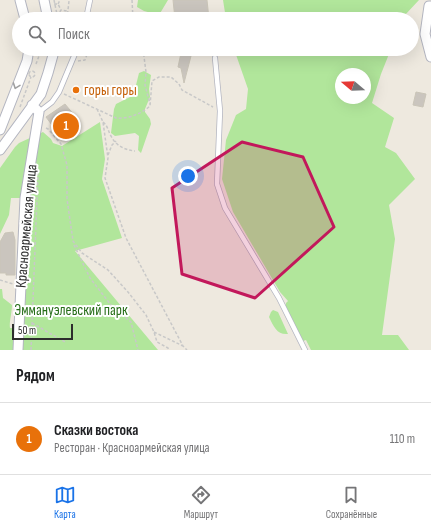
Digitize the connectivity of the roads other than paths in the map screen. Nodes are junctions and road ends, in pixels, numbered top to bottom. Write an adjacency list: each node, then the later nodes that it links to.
1 (20, 0): 5 (street)
2 (44, 0): 6 (street)
3 (90, 0): 7 (lane)
4 (430, 6): 11 (street)
5 (23, 12)
6 (47, 12)
7 (87, 12)
8 (28, 56): 15 (street, one-way to 15)
9 (52, 56): 13 (street)
10 (74, 56): 14 (lane)
11 (431, 57)
12 (215, 58): 18 (lane)
13 (32, 105): 14 (street); 16 (street)
14 (39, 112): 17 (street, Красноармейская улица)
15 (0, 130)
16 (0, 150)
17 (18, 350)
18 (305, 350)

